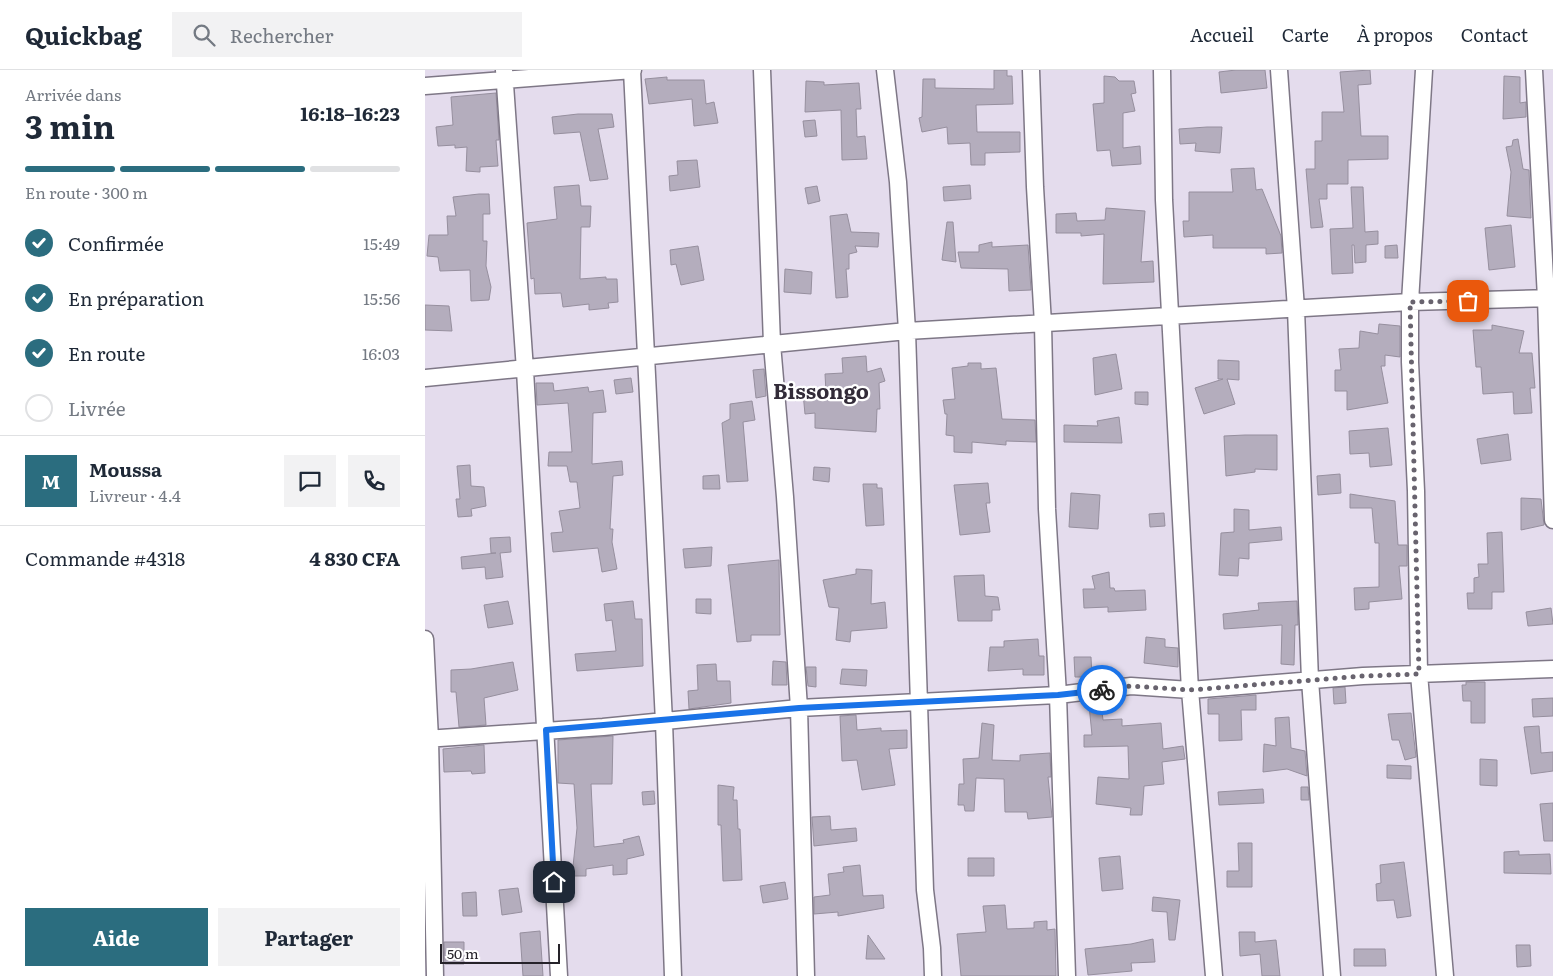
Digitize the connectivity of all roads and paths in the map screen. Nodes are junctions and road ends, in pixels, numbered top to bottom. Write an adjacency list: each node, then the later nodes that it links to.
1 (633, 70): 9 (street); 18 (street)
2 (762, 70): 17 (street)
3 (885, 70): 16 (street)
4 (1031, 70): 15 (street)
5 (1162, 70): 14 (street)
6 (1279, 70): 13 (street)
7 (1424, 70): 12 (street)
8 (1534, 70): 11 (street)
9 (505, 75): 10 (street); 19 (street)
10 (425, 86)
11 (1550, 298): 12 (street); 21 (street)
12 (1410, 302): 13 (street); 24 (street)
13 (1296, 309): 14 (street); 25 (street)
14 (1171, 316): 15 (street); 26 (street)
15 (1043, 324): 16 (street); 27 (street)
16 (907, 331): 17 (street); 28 (street)
17 (772, 344): 18 (street); 29 (street)
18 (646, 357): 19 (street); 30 (street)
19 (525, 370): 20 (street); 31 (street)
20 (425, 378)
21 (1553, 520)
22 (425, 639): 32 (street)
23 (1553, 669): 24 (street)
24 (1419, 674): 25 (street); 41 (street)
25 (1310, 680): 26 (street); 40 (street)
26 (1190, 690): 27 (street); 39 (street)
27 (1058, 695): 28 (street); 38 (street)
28 (920, 701): 29 (street); 37 (street)
29 (799, 708): 30 (street); 36 (street)
30 (664, 722): 31 (street); 35 (street)
31 (546, 730): 32 (street); 34 (street)
32 (428, 739): 33 (street)
33 (435, 976)
34 (559, 976)
35 (673, 976)
36 (806, 976)
37 (933, 976)
38 (1067, 976)
39 (1214, 976)
40 (1333, 976)
41 (1445, 976)

